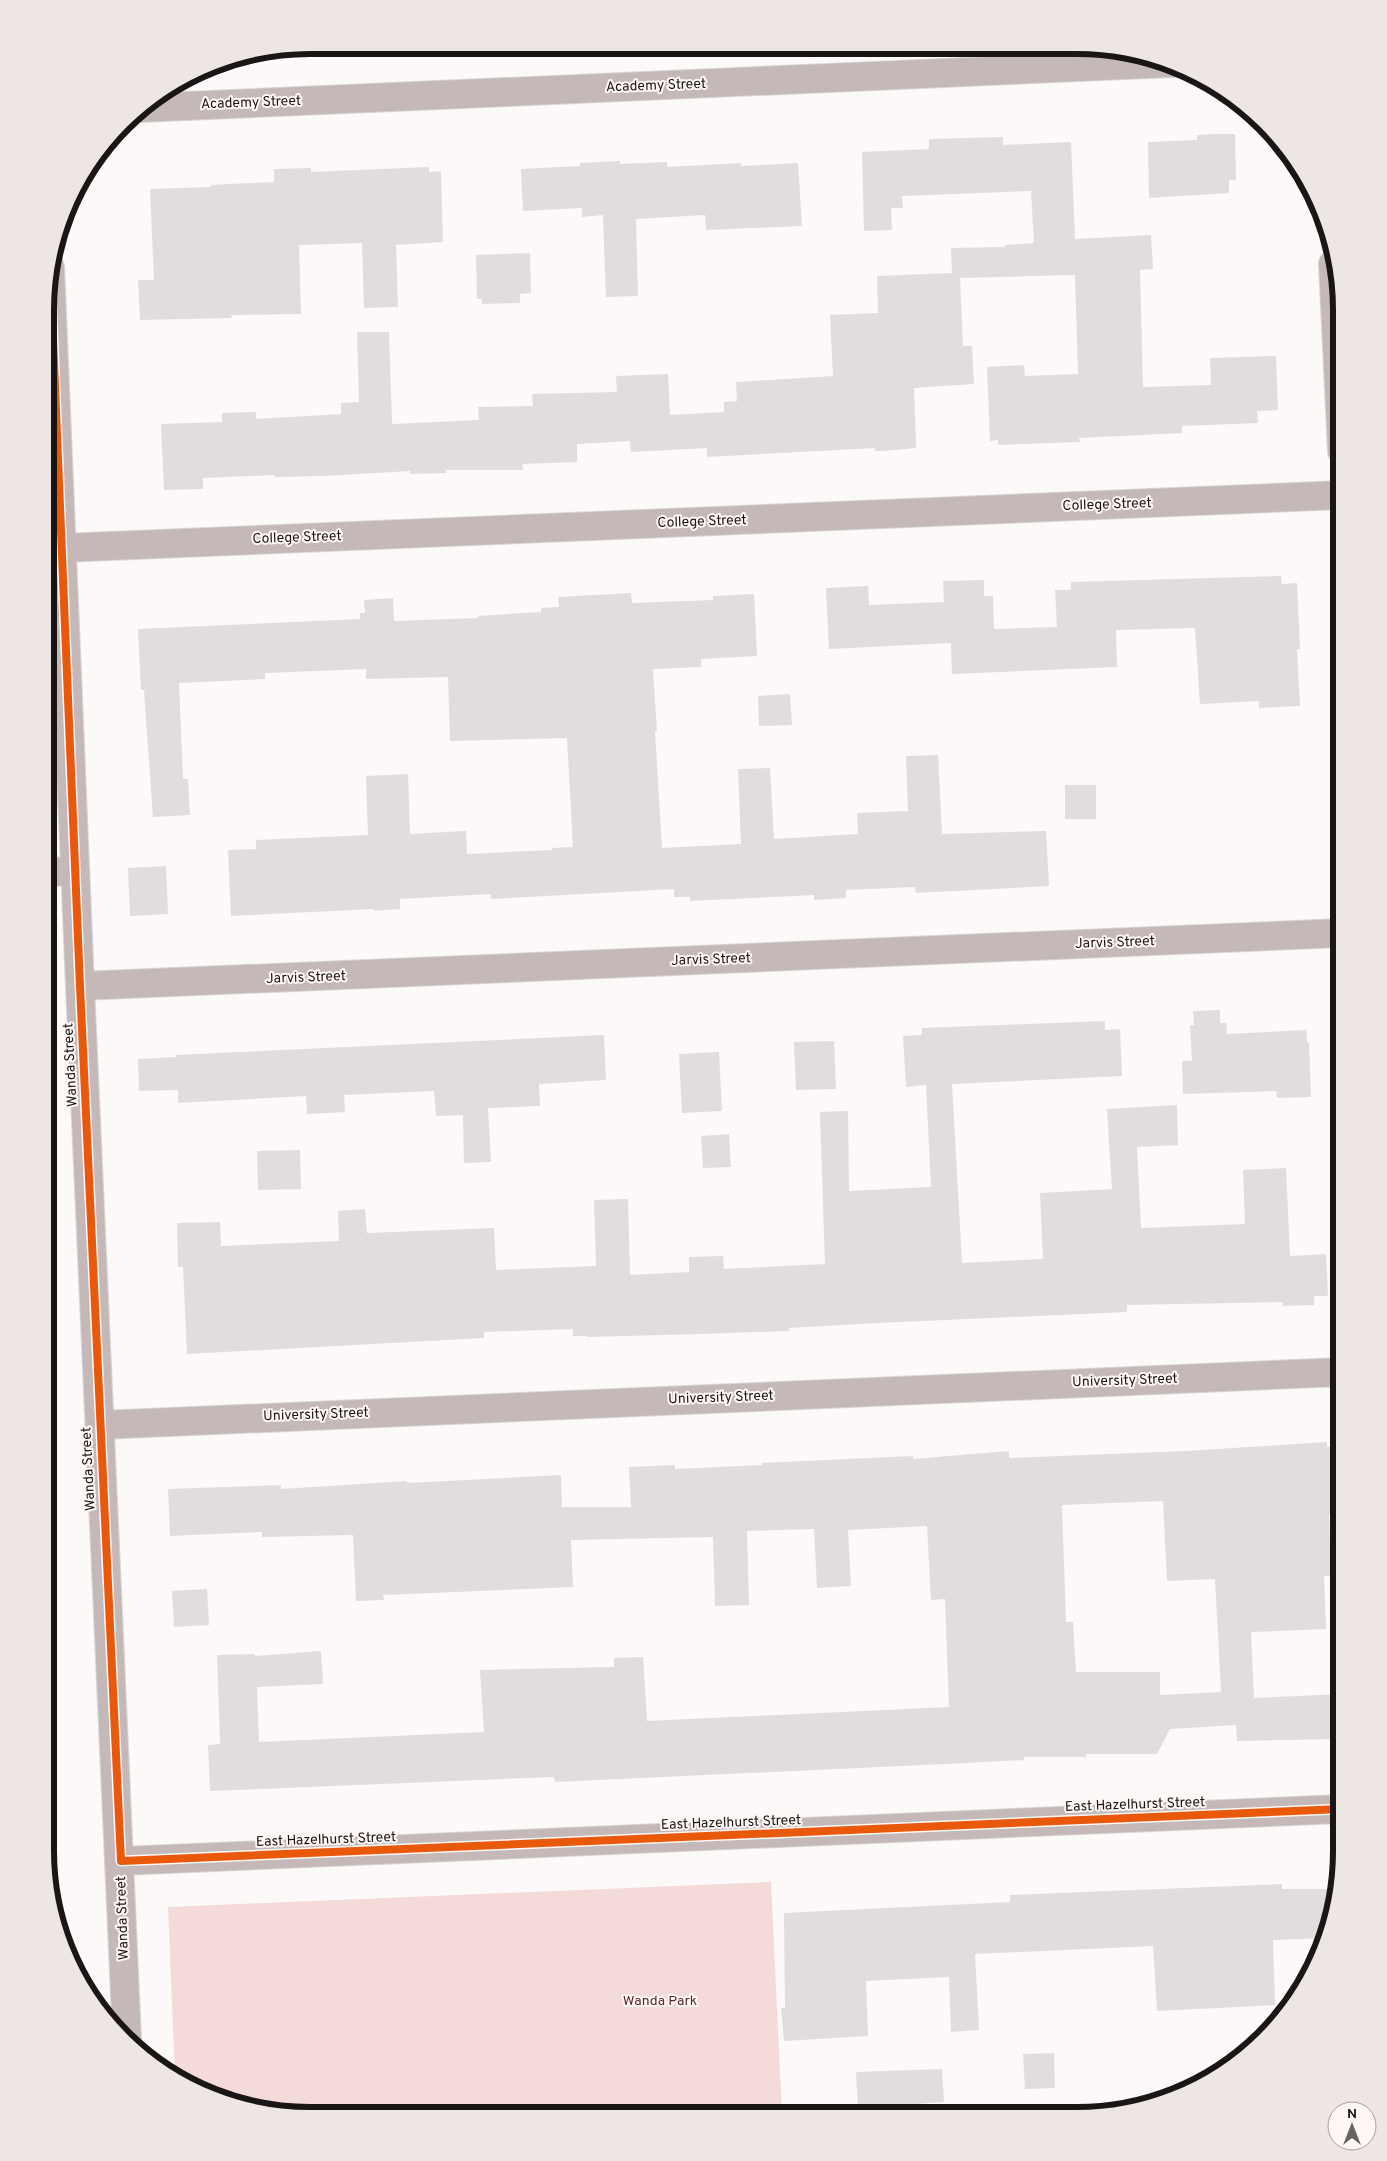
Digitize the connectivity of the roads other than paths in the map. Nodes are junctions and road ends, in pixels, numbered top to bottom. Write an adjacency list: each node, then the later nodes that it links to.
1 (1150, 64): 2 (street, Academy Street)
2 (153, 107)
3 (54, 463): 5 (street, Wanda Street)
4 (1333, 495): 5 (street, College Street)
5 (62, 548): 6 (street, Wanda Street)
6 (75, 871): 7 (street); 9 (street, Wanda Street)
7 (54, 872)
8 (1333, 934): 9 (street, Jarvis Street)
9 (80, 986): 11 (street, Wanda Street)
10 (1333, 1372): 11 (street, University Street)
11 (100, 1424): 13 (street, Wanda Street)
12 (1333, 1809): 13 (street, East Hazelhurst Street)
13 (121, 1861): 14 (street, Wanda Street)
14 (128, 2031)

